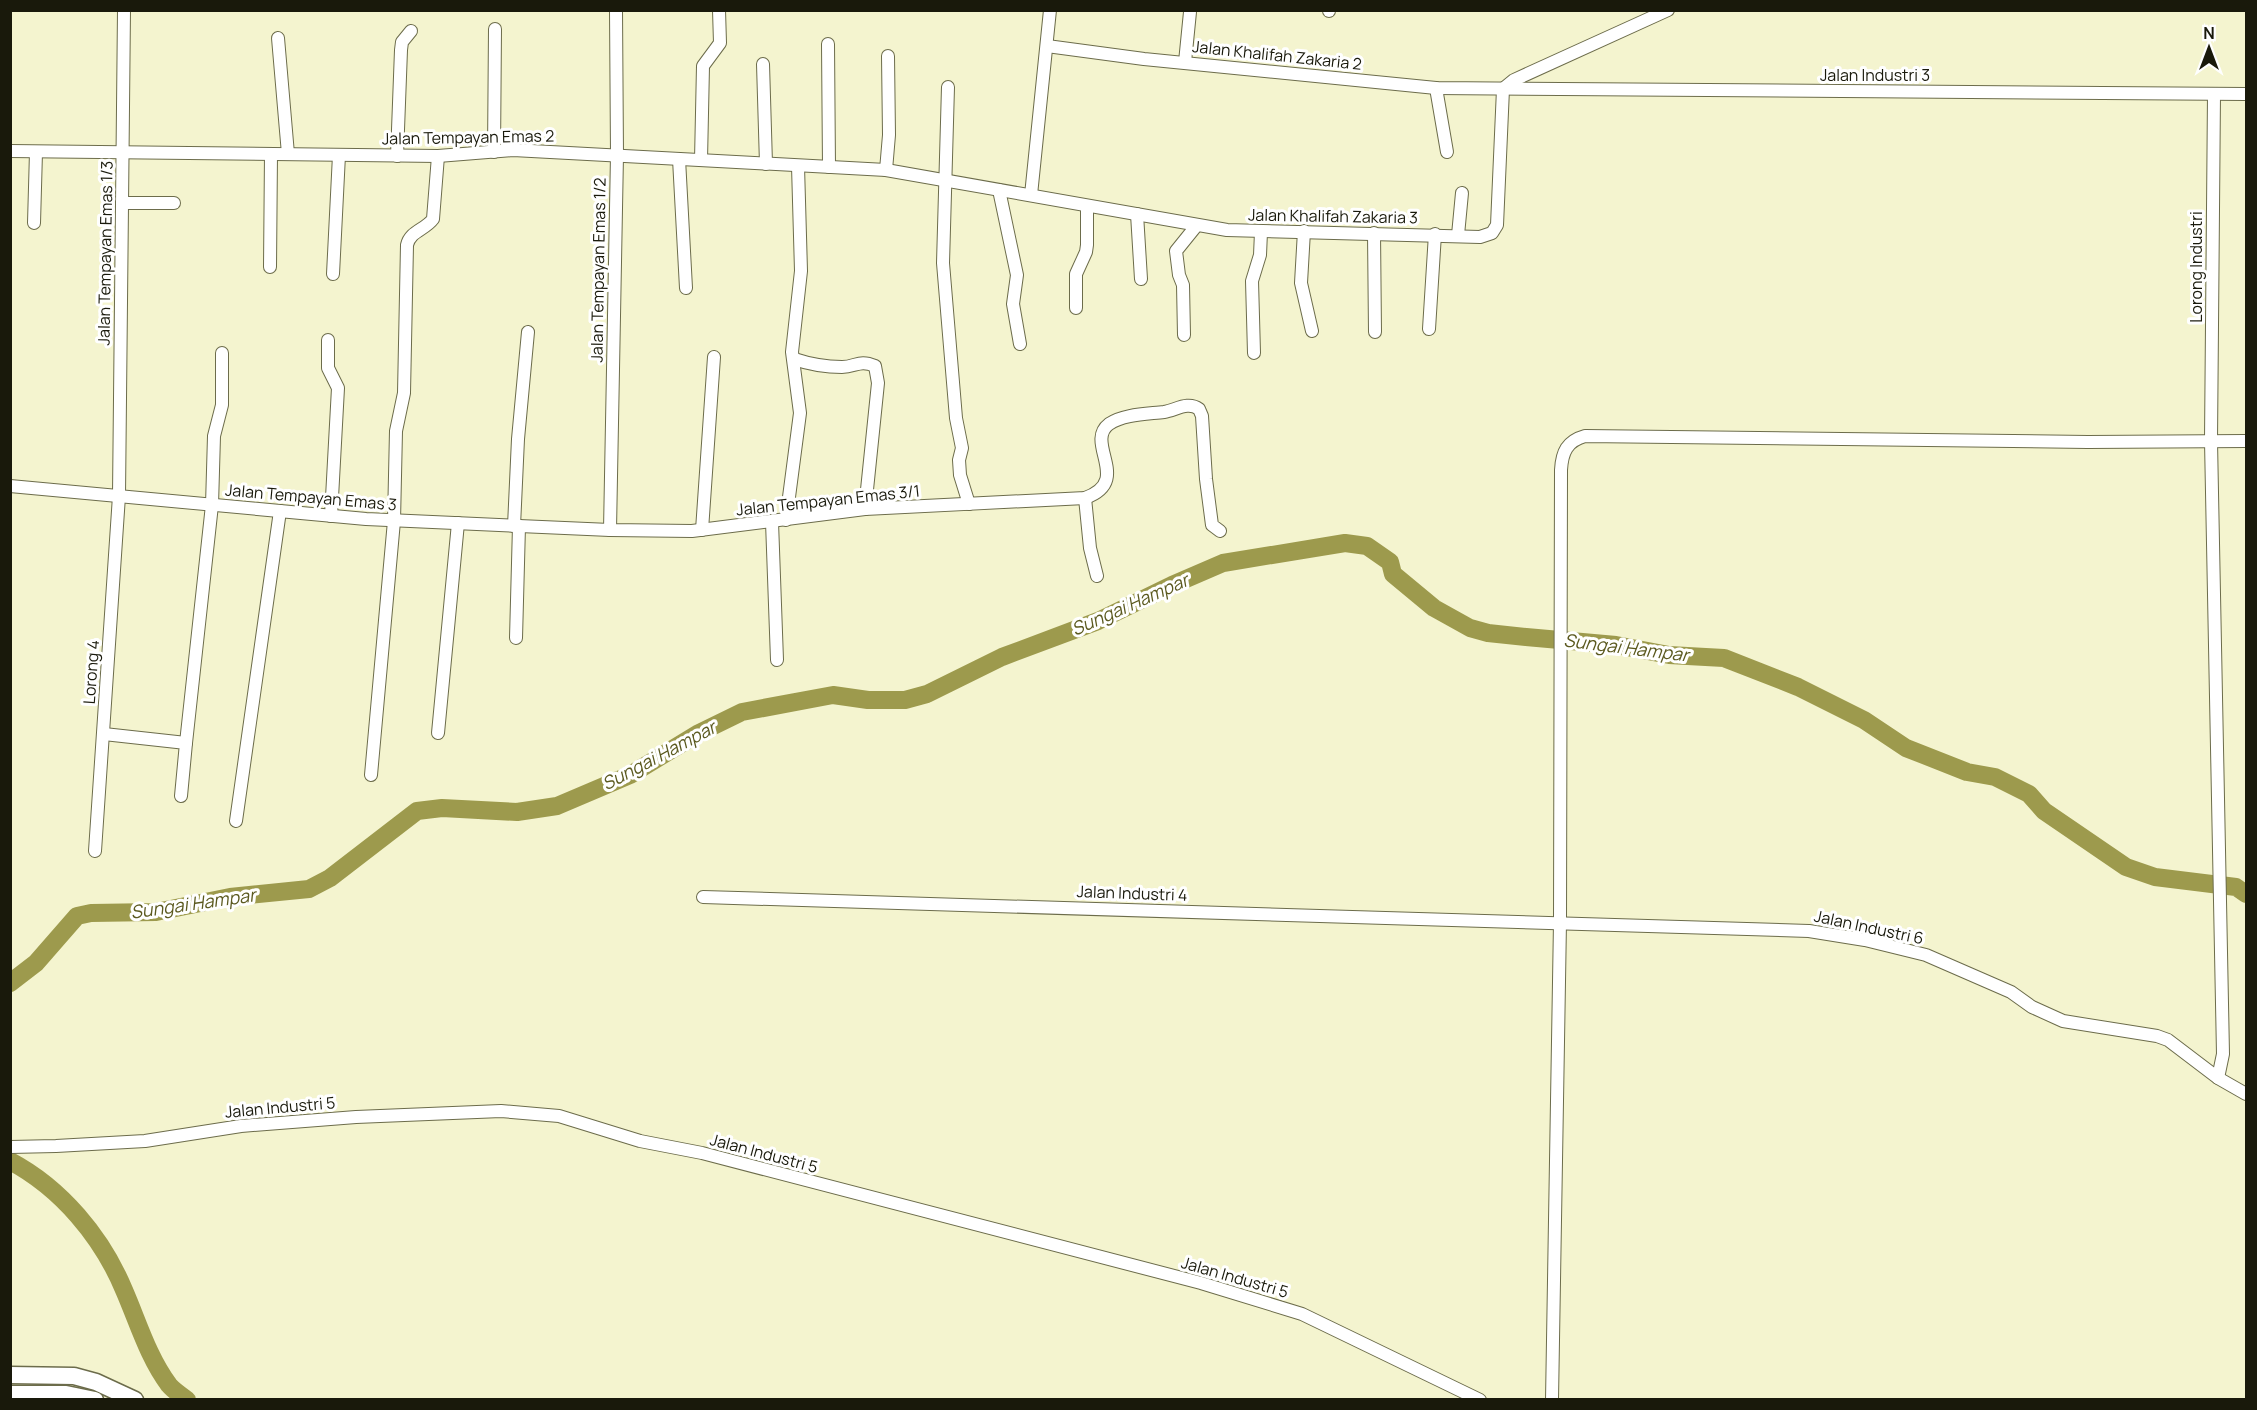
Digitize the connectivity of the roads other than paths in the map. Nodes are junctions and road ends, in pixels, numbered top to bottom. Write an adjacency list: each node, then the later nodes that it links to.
1 (124, 10): 22 (street, Jalan Tempayan Emas 1/3)
2 (616, 10): 28 (street, Jalan Tempayan Emas 1/2)
3 (719, 10): 32 (street)
4 (1050, 10): 11 (street)
5 (1668, 10): 17 (street)
6 (1190, 12): 13 (street)
7 (495, 29): 23 (street)
8 (411, 31): 29 (street)
9 (278, 38): 26 (street)
10 (828, 44): 35 (street)
11 (1047, 46): 13 (street, Jalan Khalifah Zakaria 2); 40 (street)
12 (888, 56): 36 (street)
13 (1185, 62): 16 (street, Jalan Khalifah Zakaria 2)
14 (763, 64): 33 (street)
15 (948, 87): 37 (street)
16 (1436, 88): 17 (street, Jalan Khalifah Zakaria 2); 24 (street)
17 (1503, 90): 18 (street, Jalan Industri 3); 51 (street, Jalan Khalifah Zakaria 3)
18 (2214, 94): 19 (street, Jalan Industri 3); 68 (street, Lorong Industri)
19 (2247, 94)
20 (10, 151): 21 (street, Jalan Tempayan Emas 2)
21 (36, 152): 22 (street, Jalan Tempayan Emas 2); 45 (street)
22 (123, 152): 25 (street, Jalan Tempayan Emas 2); 42 (street, Jalan Tempayan Emas 1/3)
23 (494, 152): 28 (street, Jalan Tempayan Emas 2); 30 (street, Jalan Tempayan Emas 2)
24 (1447, 152)
25 (272, 154): 26 (street, Jalan Tempayan Emas 2); 52 (street)
26 (288, 154): 27 (street, Jalan Tempayan Emas 2)
27 (339, 155): 29 (street, Jalan Tempayan Emas 2); 53 (street)
28 (616, 155): 31 (street, Jalan Tempayan Emas 2); 84 (street, Jalan Tempayan Emas 1/2)
29 (398, 156): 30 (street, Jalan Tempayan Emas 2)
30 (438, 156): 78 (street)
31 (679, 159): 32 (street, Jalan Tempayan Emas 2); 55 (street)
32 (701, 160): 33 (street, Jalan Tempayan Emas 2)
33 (766, 164): 34 (street, Jalan Tempayan Emas 2)
34 (798, 166): 35 (street, Jalan Tempayan Emas 2); 67 (street)
35 (829, 167): 36 (street, Jalan Tempayan Emas 2)
36 (886, 170): 37 (street, Jalan Tempayan Emas 2)
37 (947, 181): 38 (street, Jalan Tempayan Emas 2); 73 (street)
38 (999, 190): 40 (street, Jalan Tempayan Emas 2); 63 (street)
39 (1462, 193): 51 (street)
40 (1031, 195): 43 (street, Jalan Khalifah Zakaria 3)
41 (174, 202): 42 (street)
42 (122, 203): 71 (street, Jalan Tempayan Emas 1/3)
43 (1087, 206): 44 (street, Jalan Khalifah Zakaria 3); 56 (street)
44 (1137, 214): 46 (street, Jalan Khalifah Zakaria 3); 54 (street)
45 (34, 223)
46 (1197, 225): 48 (street, Jalan Khalifah Zakaria 3); 61 (street)
47 (1304, 231): 48 (street, Jalan Khalifah Zakaria 3); 49 (street, Jalan Khalifah Zakaria 3); 58 (street)
48 (1261, 232): 64 (street)
49 (1374, 233): 50 (street, Jalan Khalifah Zakaria 3); 60 (street)
50 (1435, 234): 51 (street, Jalan Khalifah Zakaria 3); 57 (street)
51 (1458, 236)
52 (270, 267)
53 (333, 274)
54 (1141, 279)
55 (686, 288)
56 (1076, 308)
57 (1429, 329)
58 (1312, 331)
59 (528, 332): 82 (street)
60 (1375, 332)
61 (1185, 335)
62 (328, 340): 77 (street)
63 (1020, 344)
64 (1254, 352)
65 (222, 353): 74 (street)
66 (714, 357): 83 (street)
67 (794, 359): 75 (street); 79 (street)
68 (2211, 441): 69 (street); 97 (street); 98 (street, Lorong Industri)
69 (2247, 441)
70 (10, 486): 71 (street, Jalan Tempayan Emas 3)
71 (119, 496): 74 (street, Jalan Tempayan Emas 3); 90 (street, Lorong 4)
72 (1085, 498): 73 (street, Jalan Tempayan Emas 3/1); 85 (street); 86 (street)
73 (969, 504): 75 (street, Jalan Tempayan Emas 3/1)
74 (212, 505): 76 (street, Jalan Tempayan Emas 3); 91 (street)
75 (865, 509): 79 (street, Jalan Tempayan Emas 3/1)
76 (280, 511): 77 (street, Jalan Tempayan Emas 3); 94 (street)
77 (331, 516): 78 (street, Jalan Tempayan Emas 3)
78 (394, 520): 81 (street, Jalan Tempayan Emas 3); 92 (street)
79 (786, 520): 80 (street, Jalan Tempayan Emas 3/1)
80 (772, 522): 83 (street, Jalan Tempayan Emas 3/1); 88 (street)
81 (458, 523): 82 (street, Jalan Tempayan Emas 3); 89 (street)
82 (516, 526): 84 (street, Jalan Tempayan Emas 3); 87 (street)
83 (702, 530): 84 (street, Jalan Tempayan Emas 3/1)
84 (610, 531)
85 (1220, 531)
86 (1097, 576)
87 (516, 638)
88 (777, 660)
89 (438, 733)
90 (104, 734): 91 (street); 95 (street, Lorong 4)
91 (186, 743): 93 (street)
92 (371, 775)
93 (181, 796)
94 (236, 821)
95 (95, 851)
96 (703, 897): 97 (street, Jalan Industri 4)
97 (1560, 922): 98 (street, Jalan Industri 6); 106 (street)
98 (2218, 1078): 99 (street, Jalan Industri 6)
99 (2247, 1094)
100 (10, 1147): 105 (street, Jalan Industri 5)
101 (10, 1375): 104 (street)
102 (10, 1394): 103 (street)
103 (95, 1400)
104 (135, 1400)
105 (1480, 1400)
106 (1552, 1400)

